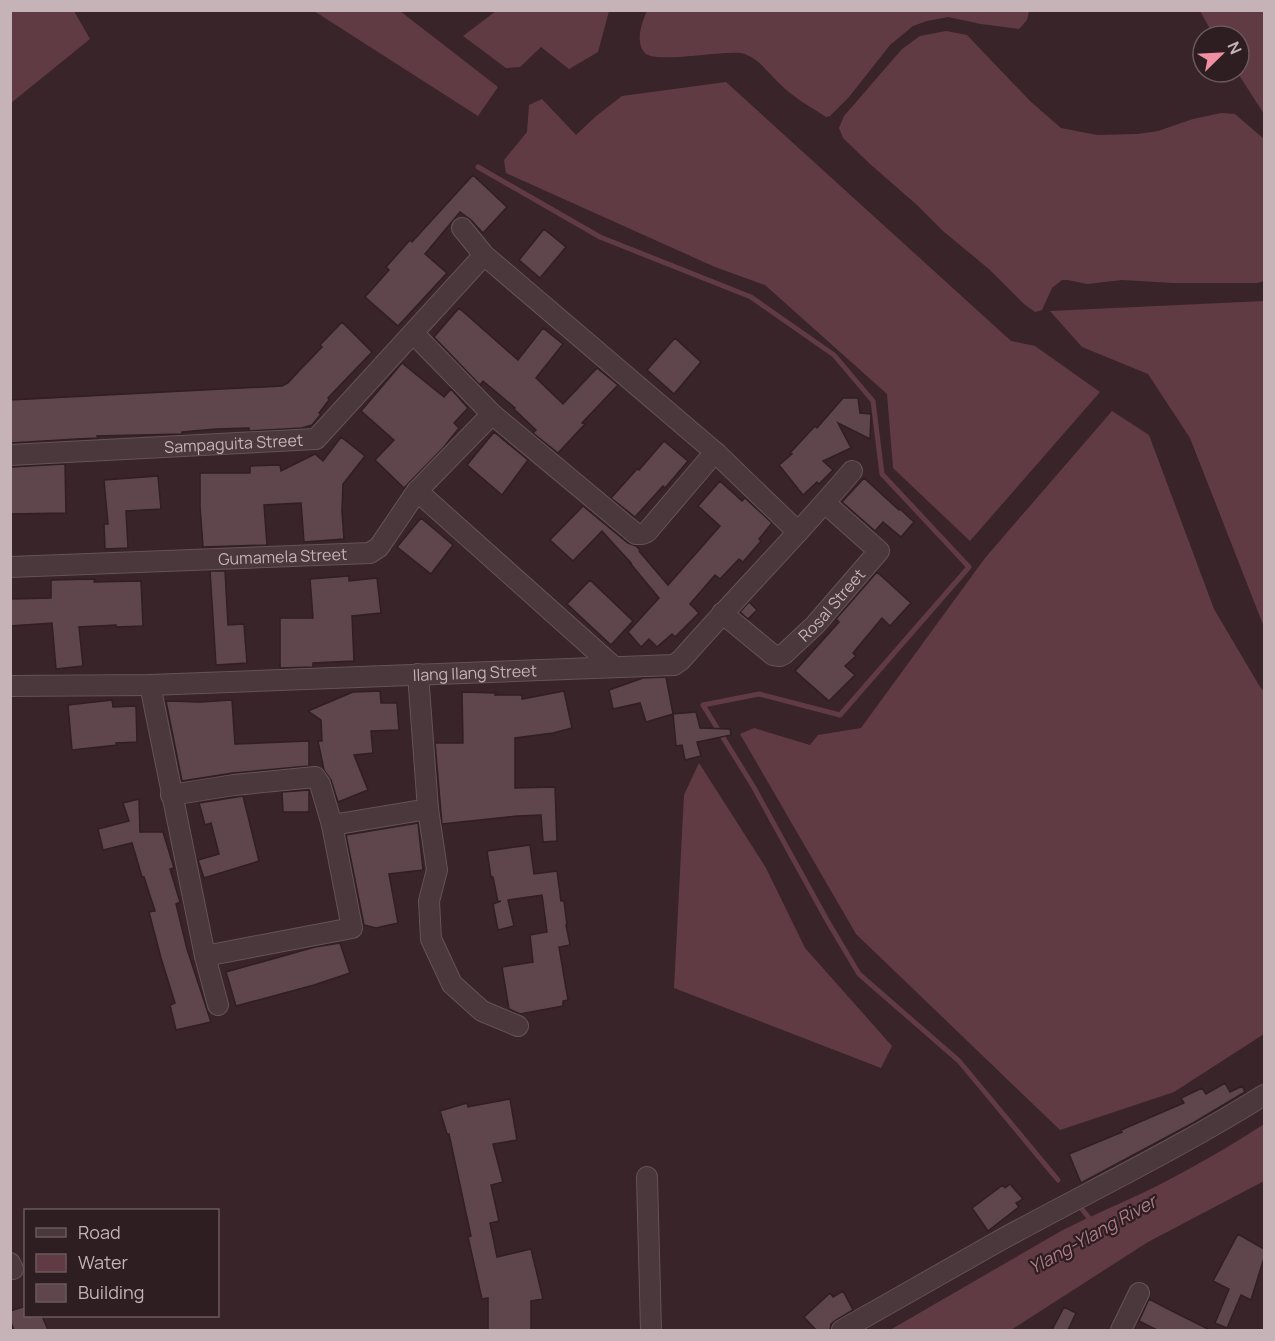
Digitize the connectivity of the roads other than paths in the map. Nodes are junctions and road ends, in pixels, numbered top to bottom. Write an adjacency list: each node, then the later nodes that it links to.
1 (462, 228): 2 (street)
2 (484, 255): 3 (street, Sampaguita Street); 5 (street)
3 (413, 333): 4 (street); 6 (street, Sampaguita Street)
4 (492, 414): 5 (street); 8 (street, Gumamela Street)
5 (715, 452): 10 (street)
6 (10, 455)
7 (852, 471): 9 (street, Ilang Ilang Street)
8 (417, 491): 11 (street, Gumamela Street); 13 (street)
9 (825, 503): 10 (street, Ilang Ilang Street); 12 (street, Rosal Street)
10 (798, 532): 12 (street, Ilang Ilang Street)
11 (10, 567)
12 (722, 613): 13 (street, Ilang Ilang Street)
13 (614, 666): 14 (street, Ilang Ilang Street)
14 (418, 674): 15 (street, Ilang Ilang Street); 18 (street)
15 (150, 685): 16 (street, Ilang Ilang Street); 17 (street)
16 (10, 686)
17 (171, 795): 19 (street); 20 (street)
18 (428, 809): 19 (street); 22 (street)
19 (332, 825): 20 (street)
20 (205, 956): 21 (street)
21 (219, 1005)
22 (518, 1026)
23 (1264, 1095): 27 (street)
24 (647, 1177): 26 (street)
25 (1139, 1293): 28 (street)
26 (651, 1330)
27 (842, 1330)
28 (1121, 1330)

